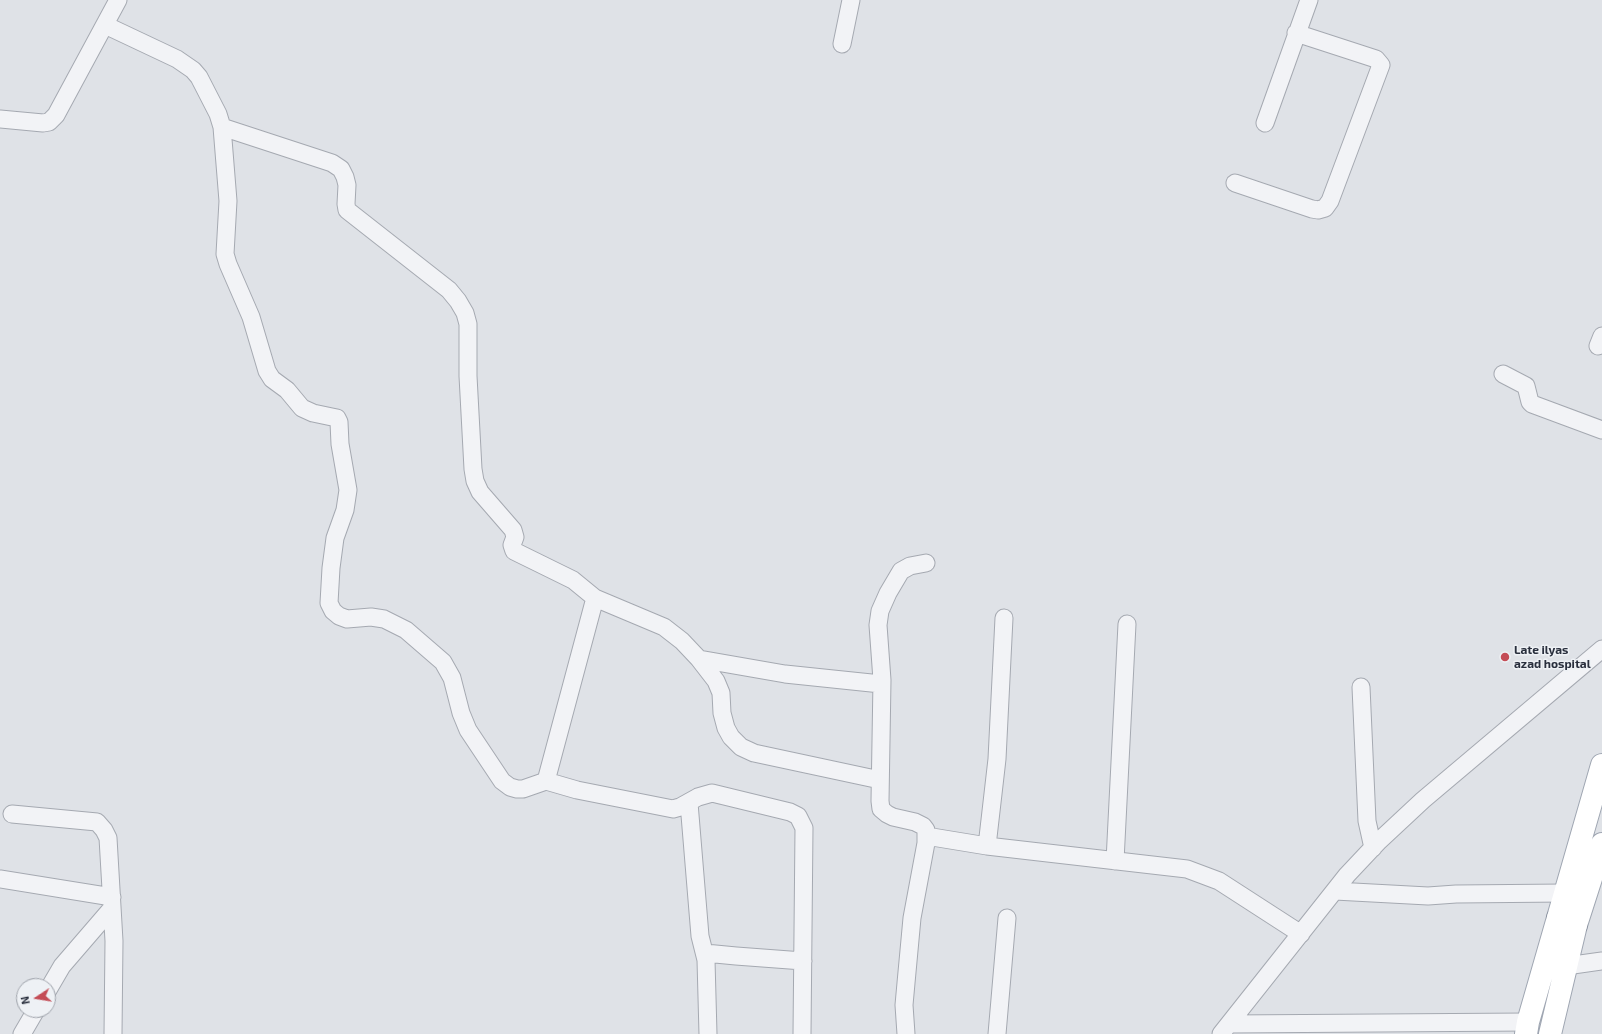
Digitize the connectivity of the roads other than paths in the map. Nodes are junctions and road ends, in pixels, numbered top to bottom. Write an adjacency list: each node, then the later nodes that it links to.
1 (118, 0): 4 (street)
2 (851, 0): 6 (street)
3 (1309, 0): 5 (street)
4 (105, 25): 7 (street); 9 (street)
5 (1296, 33): 8 (street); 10 (street)
6 (842, 44)
7 (0, 119)
8 (1265, 123)
9 (222, 128): 14 (street); 23 (street)
10 (1235, 183)
11 (1503, 374): 12 (street)
12 (1602, 430)
13 (926, 563): 19 (street)
14 (595, 598): 18 (street); 23 (street)
15 (1004, 618): 28 (street)
16 (1127, 624): 30 (street)
17 (1602, 649): 29 (street)
18 (699, 658): 19 (street); 22 (street)
19 (881, 684): 22 (street)
20 (1361, 687): 29 (street)
21 (1602, 765): 33 (main road)
22 (880, 780): 26 (street)
23 (546, 781): 24 (street)
24 (688, 803): 38 (street); 39 (street)
25 (12, 814): 34 (street)
26 (926, 836): 28 (street); 50 (street)
27 (1602, 844): 36 (main road)
28 (987, 846): 30 (street)
29 (1373, 848): 32 (street)
30 (1115, 861): 37 (street)
31 (0, 879): 34 (street)
32 (1335, 892): 33 (street); 37 (street)
33 (1565, 893): 36 (main road)
34 (112, 902): 42 (street); 47 (street)
35 (1007, 918): 51 (street)
36 (1567, 921): 41 (main road); 44 (main road)
37 (1301, 934): 45 (street)
38 (705, 953): 39 (street); 48 (street)
39 (803, 961): 49 (street)
40 (1602, 961): 41 (street)
41 (1566, 966): 52 (main road)
42 (55, 978)
43 (31, 1018): 46 (street)
44 (1527, 1028): 45 (street)
45 (1225, 1029)
46 (22, 1034)
47 (113, 1034)
48 (708, 1034)
49 (802, 1034)
50 (906, 1034)
51 (997, 1034)
52 (1550, 1034)

